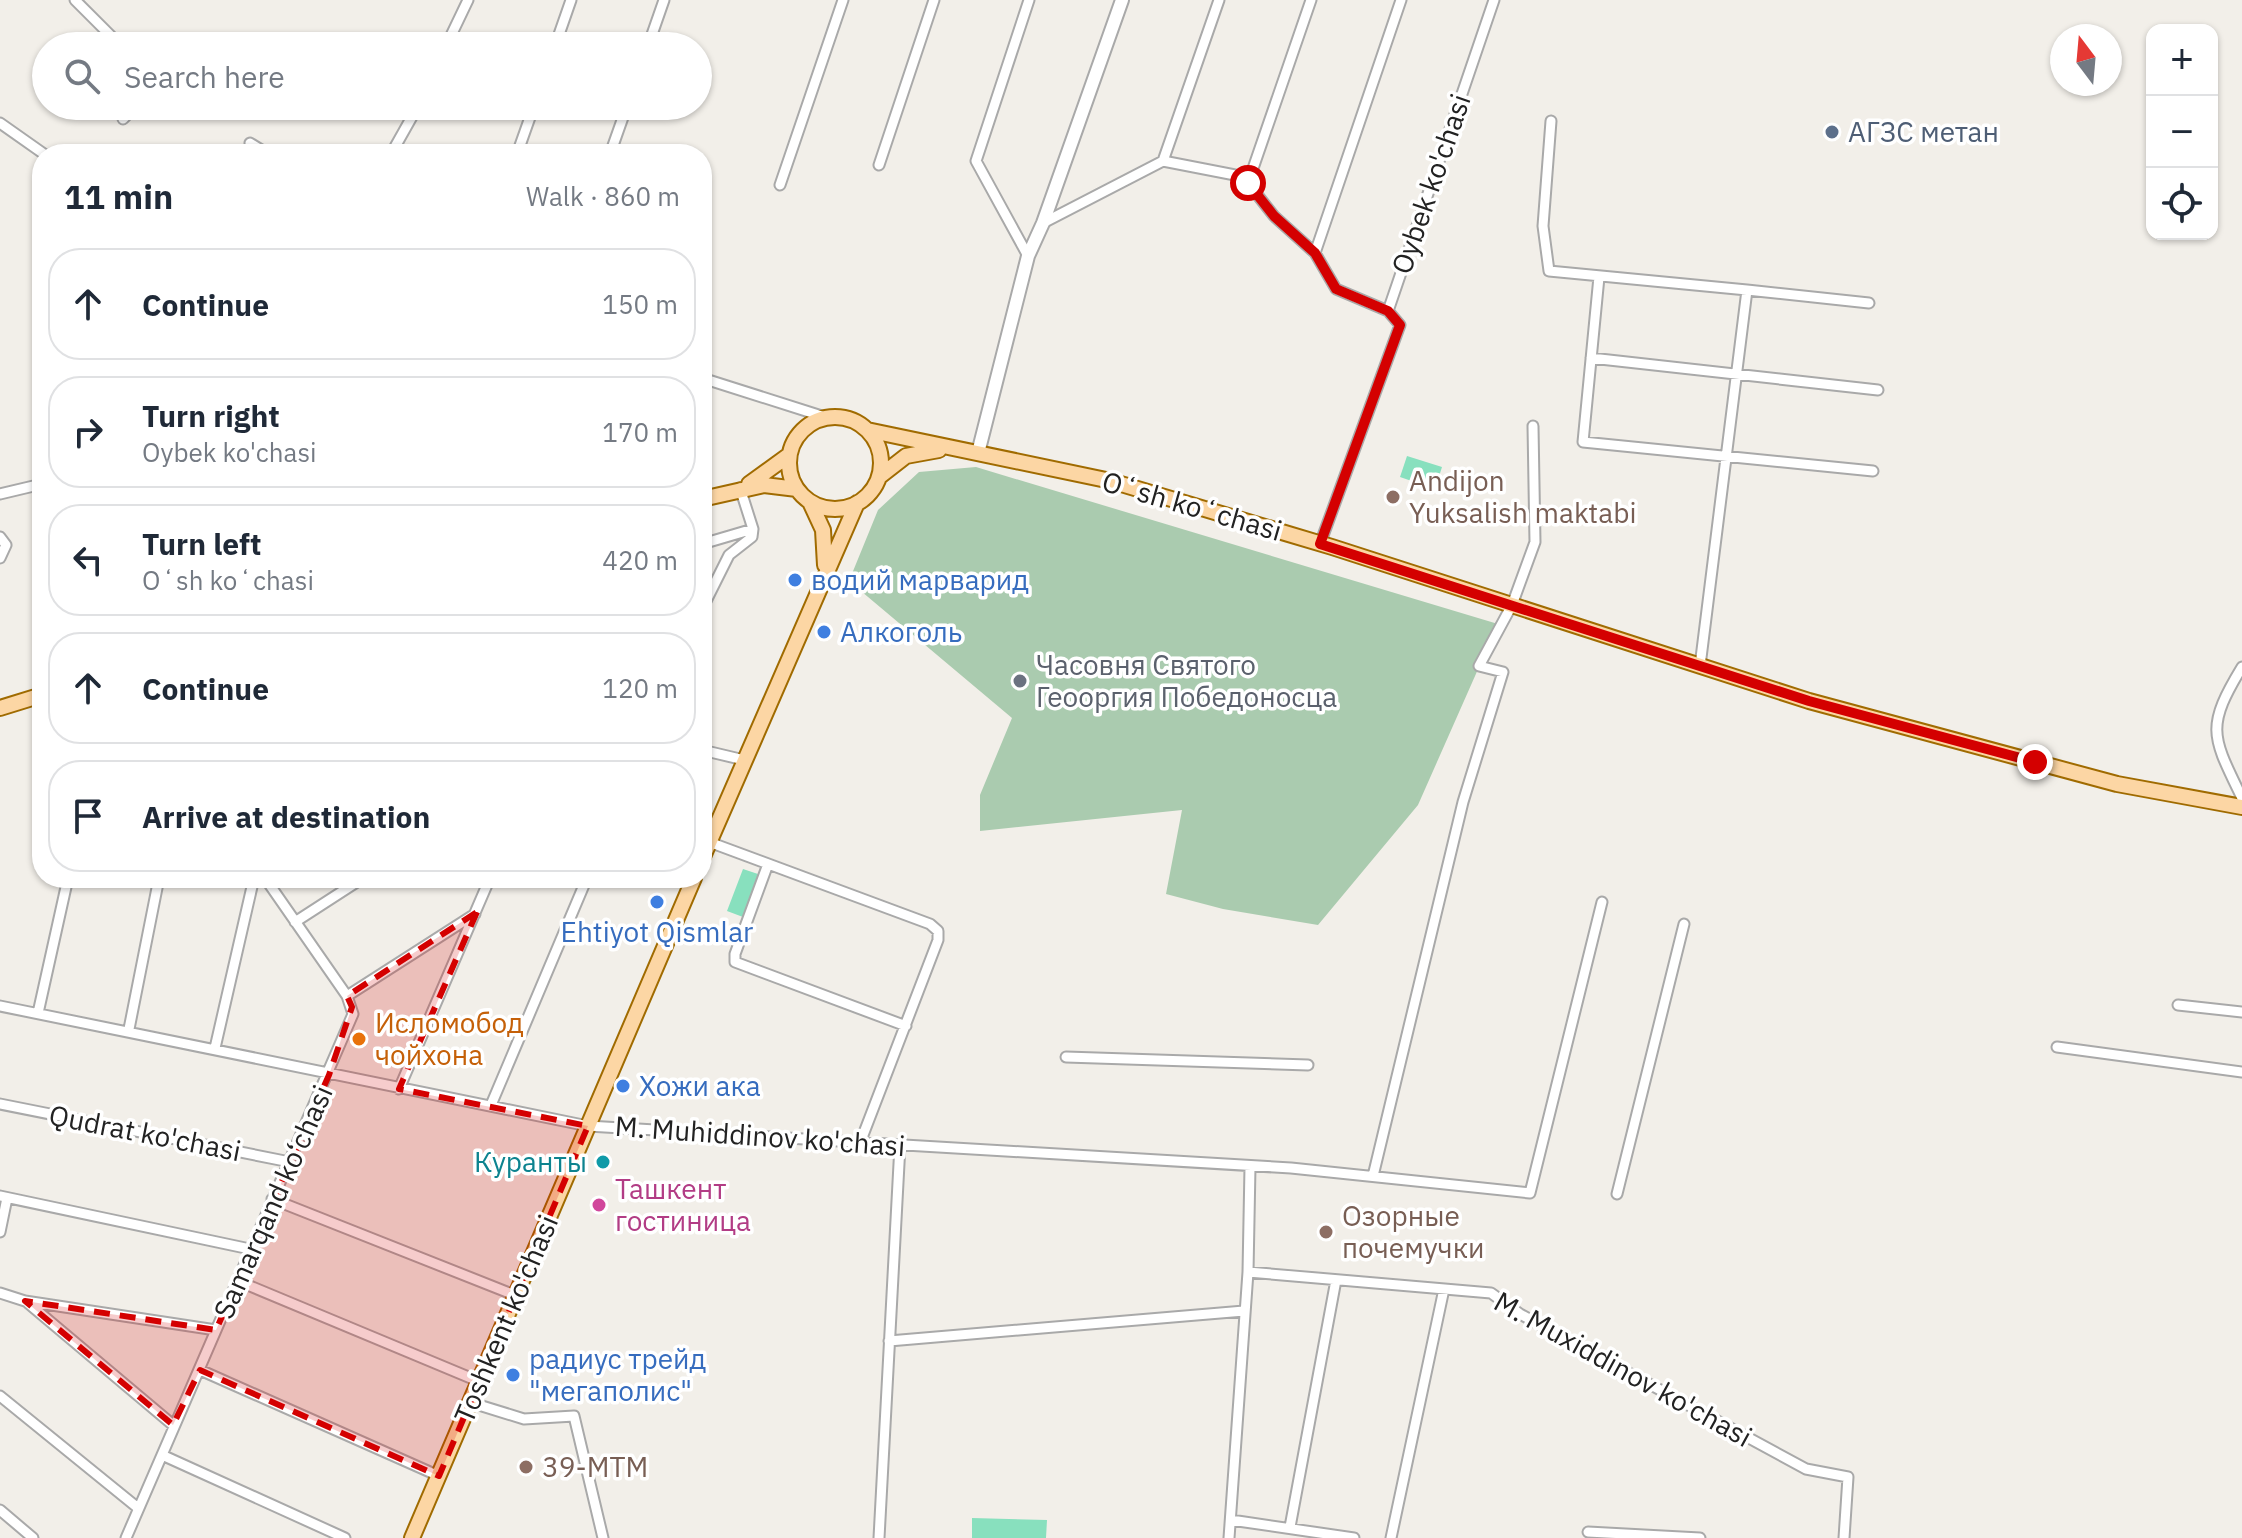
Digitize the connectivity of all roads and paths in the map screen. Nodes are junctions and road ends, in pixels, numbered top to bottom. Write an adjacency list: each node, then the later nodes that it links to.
1 (91, 0): 13 (street)
2 (468, 0): 15 (street)
3 (571, 0): 16 (street)
4 (664, 0): 17 (street)
5 (843, 0): 30 (street)
6 (934, 0): 28 (street)
7 (1029, 0): 33 (street)
8 (1122, 0): 31 (street)
9 (1219, 0): 27 (street)
10 (1311, 0): 29 (street)
11 (1401, 0): 32 (street)
12 (1494, 0): 37 (street, Oybek ko'chasi)
13 (79, 4): 14 (street)
14 (107, 32)
15 (453, 32)
16 (560, 32)
17 (653, 32)
18 (410, 120): 23 (street)
19 (529, 120): 24 (street)
20 (622, 120): 25 (street)
21 (1551, 121): 34 (street)
22 (0, 123): 26 (street)
23 (397, 144)
24 (521, 144)
25 (614, 144)
26 (32, 146)
27 (1163, 161): 29 (street); 31 (street)
28 (879, 165)
29 (1248, 183): 32 (street)
30 (780, 185)
31 (1043, 223): 33 (street)
32 (1315, 253): 37 (street)
33 (1028, 256): 46 (street)
34 (1599, 277): 35 (street); 38 (street)
35 (1747, 290): 36 (street); 39 (street)
36 (1869, 303)
37 (1388, 311): 61 (street, Oybek ko'chasi)
38 (1591, 358): 39 (street); 48 (street)
39 (1738, 373): 41 (street); 48 (street)
40 (712, 381): 42 (street)
41 (1878, 390)
42 (828, 418): 44 (main road); 47 (main road)
43 (1533, 426): 65 (street)
44 (867, 430): 45 (main road); 50 (main road)
45 (960, 450): 46 (main road, Oʻsh koʻchasi); 50 (main road)
46 (978, 453): 61 (main road, Oʻsh koʻchasi)
47 (789, 455): 52 (main road); 53 (main road)
48 (1727, 457): 49 (street); 66 (street)
49 (1873, 471)
50 (879, 477): 57 (main road)
51 (32, 486): 54 (street)
52 (741, 488): 53 (main road); 55 (main road); 58 (street)
53 (797, 489): 56 (main road)
54 (0, 494)
55 (712, 496)
56 (810, 502): 57 (main road); 63 (main road)
57 (857, 503): 63 (main road)
58 (753, 529): 60 (street); 64 (street)
59 (0, 537): 62 (street)
60 (712, 541)
61 (1320, 544): 65 (main road, Oʻsh koʻchasi)
62 (0, 558)
63 (825, 570): 71 (main road)
64 (712, 589)
65 (1512, 605): 66 (main road, Oʻsh koʻchasi); 110 (street)
66 (1700, 666): 73 (main road, Oʻsh koʻchasi)
67 (2242, 667): 72 (street)
68 (32, 698): 69 (main road)
69 (0, 708)
70 (712, 752): 71 (street)
71 (744, 760): 74 (main road)
72 (2242, 798)
73 (2242, 807)
74 (712, 835)
75 (712, 843): 76 (street)
76 (768, 864): 94 (street); 94 (street)
77 (66, 888): 93 (street)
78 (157, 888): 95 (street)
79 (252, 888): 97 (street)
80 (272, 888): 87 (street)
81 (348, 888): 87 (street)
82 (486, 888): 86 (street)
83 (583, 888): 104 (street)
84 (690, 888): 105 (main road, Toshkent ko'chasi)
85 (1602, 902): 110 (street, M. Muhiddinov ko'chasi)
86 (477, 912): 89 (street); 102 (street)
87 (295, 922): 89 (street)
88 (1684, 924): 111 (street)
89 (347, 996): 101 (street, Samarqand ko‘chasi)
90 (2178, 1005): 92 (street)
91 (0, 1006): 93 (street, M. Muhiddinov ko'chasi)
92 (2242, 1012)
93 (38, 1013): 95 (street, M. Muhiddinov ko'chasi)
94 (906, 1026): 106 (street)
95 (129, 1029): 97 (street, M. Muhiddinov ko'chasi)
96 (2057, 1047): 100 (street)
97 (215, 1048): 101 (street, M. Muhiddinov ko'chasi)
98 (1066, 1057): 99 (street)
99 (1308, 1065)
100 (2242, 1072)
101 (329, 1075): 102 (street, M. Muhiddinov ko'chasi); 108 (street, Samarqand ko‘chasi)
102 (399, 1089): 104 (street, M. Muhiddinov ko'chasi)
103 (0, 1104): 108 (street, Qudrat ko'chasi)
104 (491, 1105): 105 (street, M. Muhiddinov ko'chasi)
105 (588, 1126): 106 (street, M. Muhiddinov ko'chasi); 121 (main road, Toshkent ko'chasi)
106 (860, 1143): 107 (street, M. Muhiddinov ko'chasi)
107 (900, 1145): 109 (street, M. Muhiddinov ko'chasi); 125 (street)
108 (290, 1162): 113 (street, Samarqand ko‘chasi)
109 (1250, 1167): 110 (street, M. Muhiddinov ko'chasi); 116 (street)
110 (1373, 1176)
111 (1617, 1194)
112 (4, 1197): 114 (street); 115 (street)
113 (272, 1199): 115 (street, Samarqand ko‘chasi); 121 (street)
114 (0, 1232)
115 (250, 1249): 118 (street, Samarqand ko‘chasi)
116 (1248, 1272): 117 (street, M. Muxiddinov ko'chasi); 123 (street)
117 (1336, 1280): 119 (street, M. Muxiddinov ko'chasi); 136 (street)
118 (238, 1281): 124 (street, Samarqand ko‘chasi); 127 (street)
119 (1444, 1289): 146 (street); 148 (street, M. Muxiddinov ko'chasi)
120 (0, 1293): 122 (street)
121 (517, 1296): 127 (main road, Toshkent ko'chasi)
122 (25, 1301): 124 (street); 130 (street)
123 (1244, 1311): 125 (street); 135 (street)
124 (216, 1330): 126 (street, Samarqand ko‘chasi)
125 (889, 1341): 143 (street)
126 (200, 1370): 130 (street, Samarqand ko‘chasi); 132 (street)
127 (478, 1381): 129 (main road, Toshkent ko'chasi)
128 (0, 1396): 133 (street)
129 (469, 1402): 132 (main road, Toshkent ko'chasi); 142 (street)
130 (173, 1425): 131 (street, Samarqand ko‘chasi)
131 (162, 1455): 133 (street, Samarqand ko‘chasi); 140 (street)
132 (439, 1476): 141 (main road, Toshkent ko'chasi)
133 (138, 1508): 139 (street, Samarqand ko‘chasi)
134 (0, 1510): 138 (street)
135 (1231, 1520): 136 (street); 144 (street)
136 (1290, 1527): 145 (street)
137 (1588, 1532): 147 (street)
138 (33, 1538)
139 (126, 1538)
140 (345, 1538)
141 (412, 1538)
142 (603, 1538)
143 (879, 1538)
144 (1229, 1538)
145 (1354, 1538)
146 (1391, 1538)
147 (1700, 1538)
148 (1844, 1538)

